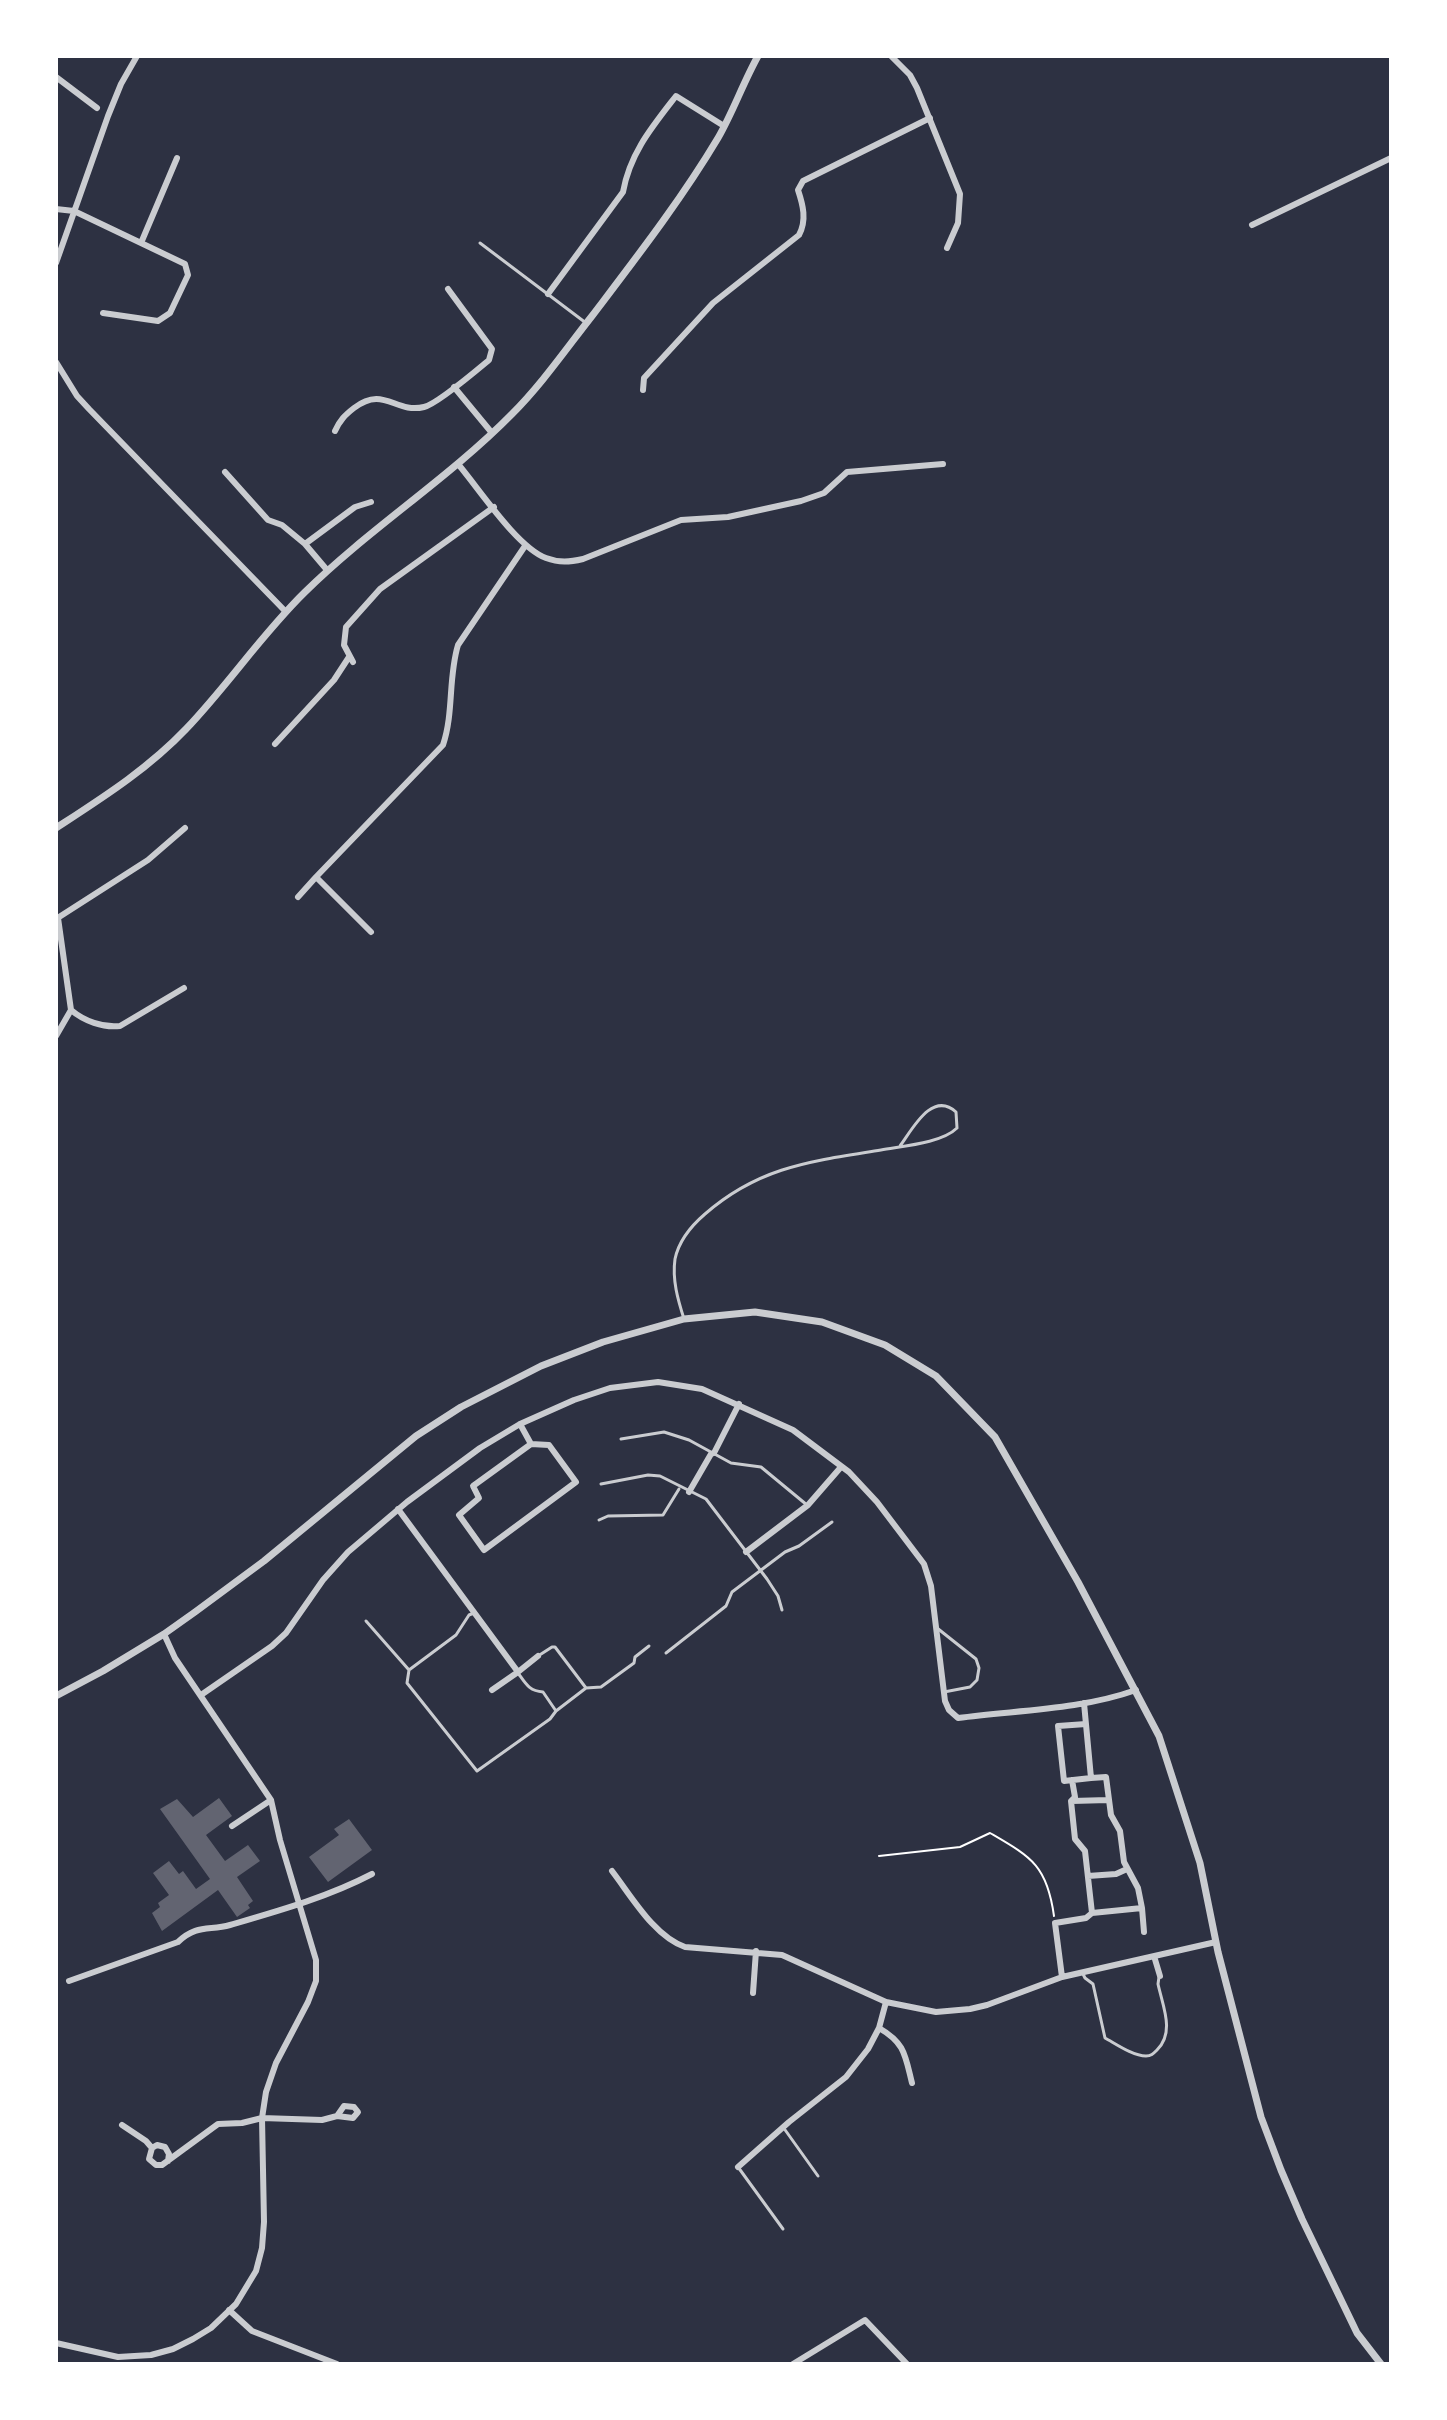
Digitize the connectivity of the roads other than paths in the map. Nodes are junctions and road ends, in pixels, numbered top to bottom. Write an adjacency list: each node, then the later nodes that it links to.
1 (137, 56): 11 (street)
2 (758, 56): 7 (street)
3 (891, 56): 6 (street)
4 (56, 77): 5 (street)
5 (97, 108)
6 (930, 118): 15 (street); 23 (street)
7 (724, 126): 18 (street); 20 (street)
8 (177, 158): 13 (street)
9 (1391, 158): 12 (street)
10 (56, 209): 11 (street)
11 (74, 211): 13 (street); 16 (street)
12 (1252, 225)
13 (141, 243): 19 (street)
14 (480, 243): 18 (lane)
15 (947, 248)
16 (56, 263)
17 (448, 289): 22 (street)
18 (548, 294): 20 (lane)
19 (103, 313)
20 (586, 323): 25 (street)
21 (56, 362): 34 (street)
22 (454, 387): 24 (street); 25 (street)
23 (643, 390)
24 (335, 431)
25 (492, 433): 26 (street)
26 (458, 464): 30 (street); 33 (street)
27 (943, 464): 32 (street)
28 (225, 472): 31 (street)
29 (371, 502): 31 (street)
30 (494, 507): 32 (street); 35 (street)
31 (305, 544): 33 (street)
32 (525, 546): 38 (street)
33 (327, 570): 34 (street)
34 (286, 612): 36 (street)
35 (275, 744)
36 (56, 828)
37 (185, 828): 40 (street)
38 (316, 877): 39 (street); 41 (street)
39 (298, 897)
40 (57, 918): 43 (street)
41 (371, 932)
42 (184, 988): 43 (street)
43 (71, 1010): 44 (street)
44 (56, 1036)
45 (900, 1146): 45 (lane); 46 (lane)
46 (684, 1319): 66 (street); 74 (street)
47 (739, 1404): 48 (street); 51 (street); 52 (street)
48 (520, 1424): 50 (street); 57 (street)
49 (621, 1439): 51 (lane)
50 (531, 1444): 50 (street)
51 (714, 1453): 55 (street); 56 (lane)
52 (841, 1467): 56 (street); 65 (street)
53 (601, 1484): 54 (lane)
54 (680, 1488): 55 (lane); 58 (lane)
55 (689, 1492): 60 (lane)
56 (808, 1505): 60 (street)
57 (398, 1509): 63 (street); 76 (street)
58 (599, 1520)
59 (832, 1522): 61 (lane)
60 (746, 1552): 61 (lane)
61 (760, 1571): 62 (lane); 68 (lane)
62 (782, 1610)
63 (474, 1613): 70 (lane); 71 (street)
64 (366, 1621): 70 (lane)
65 (937, 1627): 75 (street); 75 (lane)
66 (164, 1634): 76 (street); 77 (street)
67 (649, 1646): 72 (lane)
68 (666, 1653)
69 (538, 1656): 71 (street); 72 (lane)
70 (409, 1670): 79 (lane)
71 (518, 1672): 73 (street); 79 (lane)
72 (586, 1688): 79 (lane)
73 (492, 1690)
74 (1136, 1690): 78 (street); 95 (street)
75 (944, 1692): 78 (street)
76 (201, 1695): 83 (street)
77 (56, 1696)
78 (1084, 1703): 80 (street)
79 (556, 1711)
80 (1086, 1724): 81 (street); 82 (street)
81 (1091, 1778): 82 (street); 84 (street)
82 (1072, 1780): 85 (street)
83 (271, 1800): 86 (street); 91 (street)
84 (1108, 1800): 85 (street); 87 (street)
85 (1071, 1801): 90 (street)
86 (232, 1826)
87 (1127, 1869): 90 (street); 92 (street)
88 (612, 1871): 96 (street)
89 (372, 1874): 91 (street)
90 (1088, 1876): 93 (street)
91 (298, 1903): 101 (street); 107 (street)
92 (1142, 1908): 93 (street); 94 (street)
93 (1092, 1913): 100 (street)
94 (1144, 1932)
95 (1216, 1942): 97 (street); 121 (street)
96 (756, 1951): 102 (street); 103 (street)
97 (1154, 1956): 98 (street); 99 (street)
98 (1082, 1972): 99 (lane); 100 (street)
99 (1160, 1976)
100 (1062, 1977): 103 (street)
101 (69, 1981)
102 (753, 1993)
103 (886, 2002): 104 (street)
104 (879, 2028): 105 (street); 109 (street)
105 (912, 2083)
106 (337, 2116): 107 (street)
107 (262, 2118): 111 (street); 115 (street)
108 (122, 2125): 110 (street)
109 (783, 2127): 112 (street); 113 (lane)
110 (152, 2148): 111 (street); 111 (street)
111 (168, 2161)
112 (738, 2167): 114 (lane)
113 (818, 2176)
114 (783, 2229)
115 (229, 2310): 117 (street); 118 (street)
116 (56, 2343): 117 (street)
117 (137, 2360)
118 (337, 2364)
119 (793, 2364): 120 (street)
120 (907, 2364)
121 (1381, 2364)

